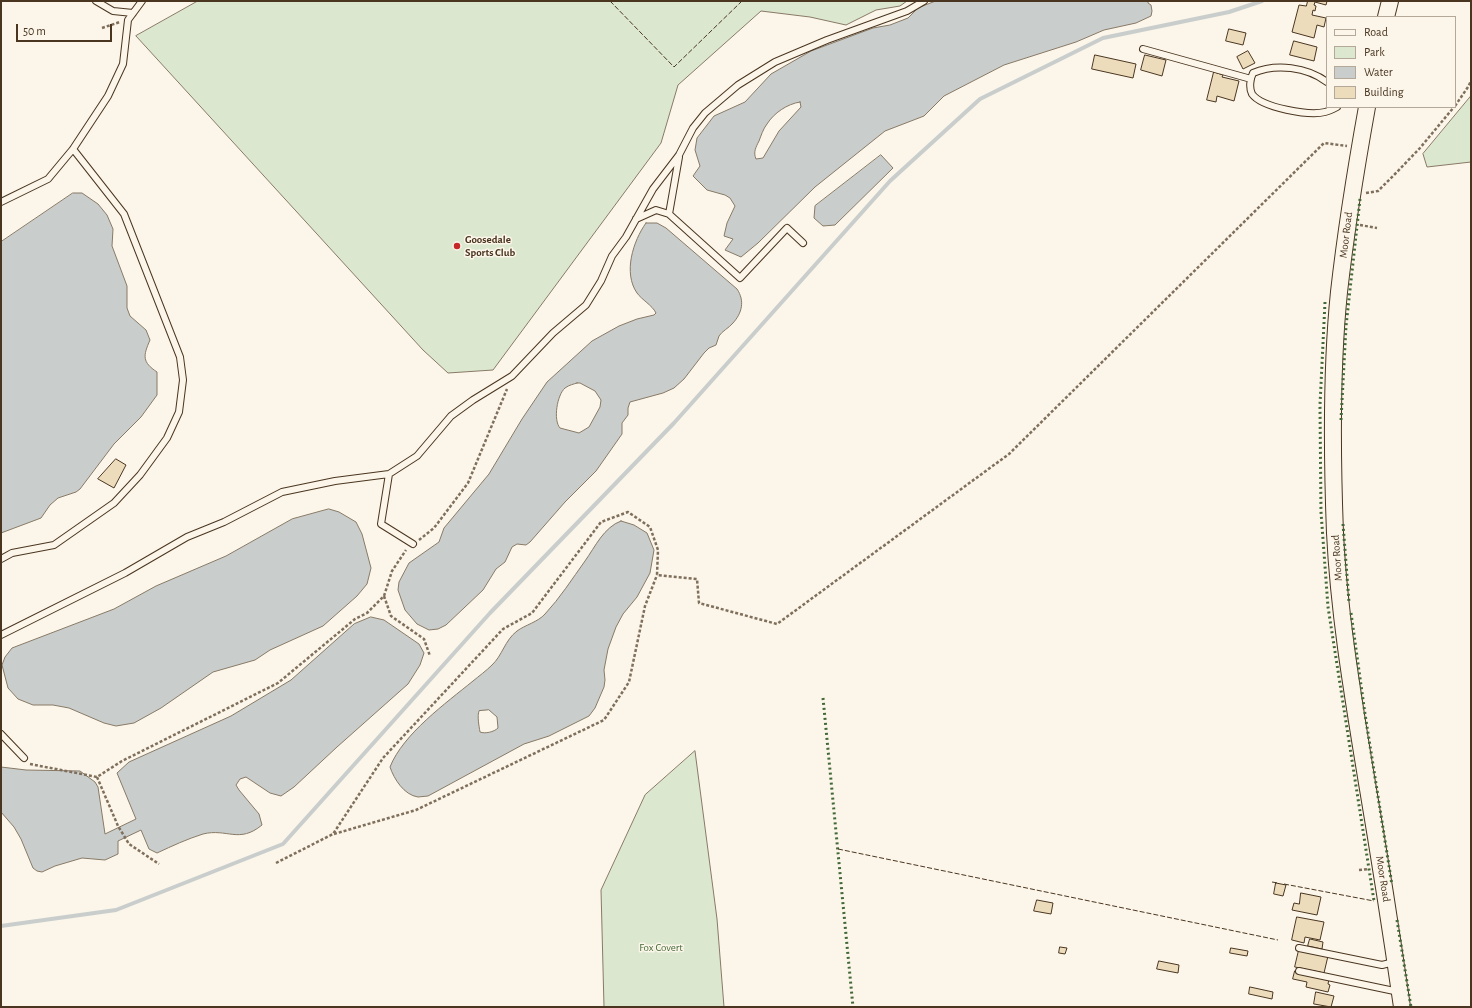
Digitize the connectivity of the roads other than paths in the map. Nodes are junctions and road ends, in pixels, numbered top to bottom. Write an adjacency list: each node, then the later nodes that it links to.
1 (96, 1): 5 (lane)
2 (142, 1): 5 (lane)
3 (924, 1): 13 (lane)
4 (1390, 1): 6 (main road)
5 (133, 13): 12 (lane)
6 (1386, 16)
7 (1143, 50): 8 (lane)
8 (1251, 79): 9 (lane); 10 (lane)
9 (1326, 81)
10 (1334, 108)
11 (1367, 108): 25 (main road, Moor Road)
12 (73, 148): 14 (lane); 20 (lane)
13 (679, 155): 15 (lane); 16 (lane)
14 (1, 202)
15 (669, 214): 16 (lane); 17 (lane)
16 (636, 219): 18 (lane)
17 (803, 243)
18 (389, 474): 19 (lane); 21 (lane)
19 (413, 544)
20 (1, 559)
21 (1, 635)
22 (1, 734): 23 (lane)
23 (24, 758)
24 (1299, 948): 25 (lane)
25 (1396, 961): 27 (main road, Moor Road)
26 (1299, 971): 27 (lane)
27 (1401, 1000)

